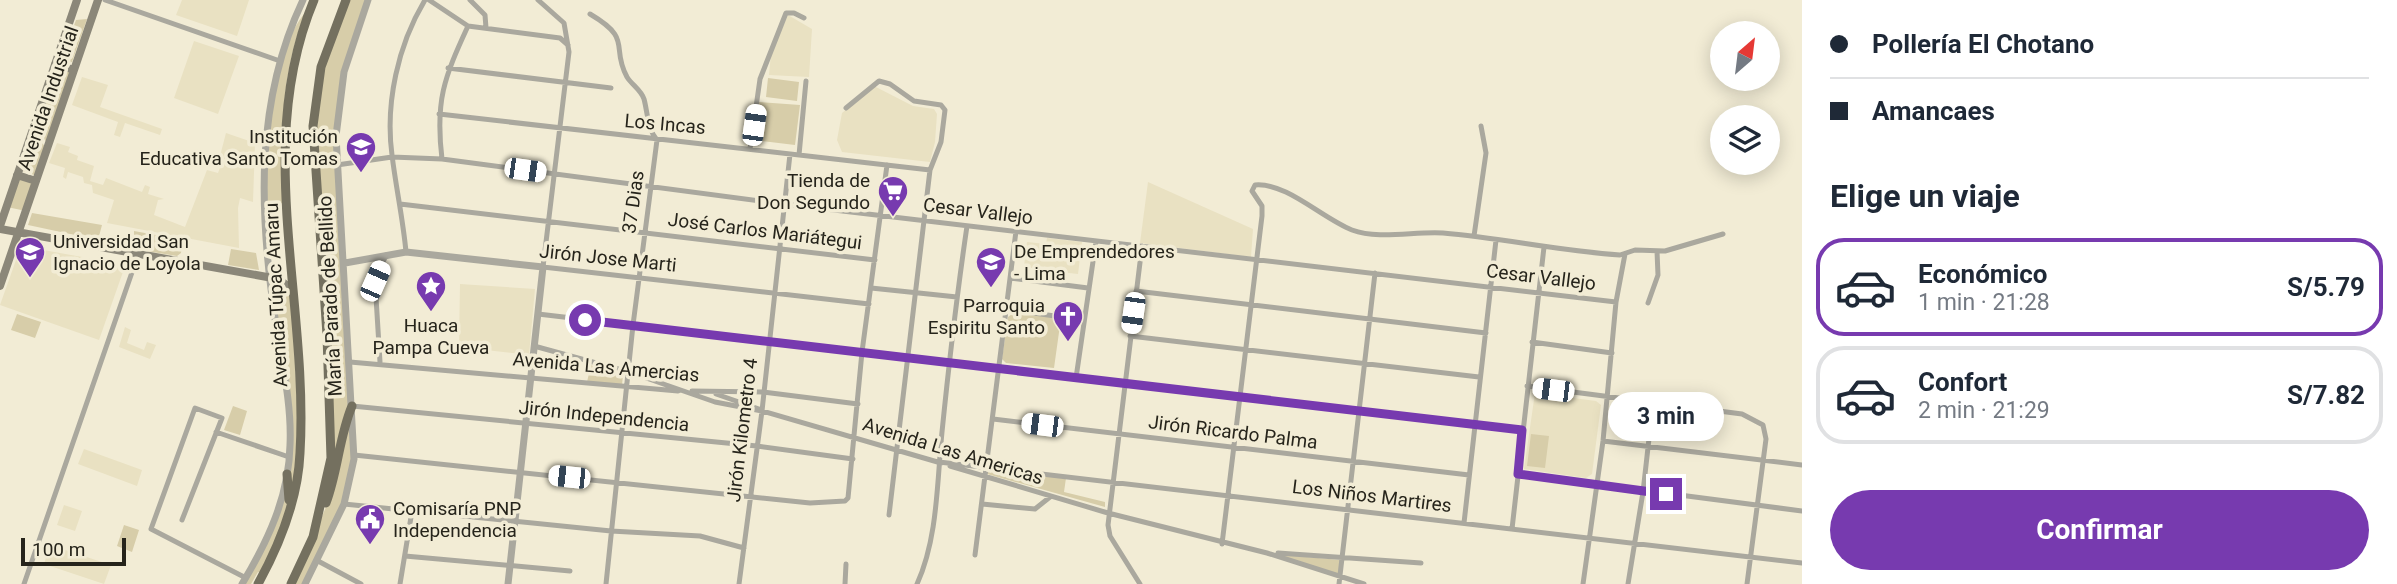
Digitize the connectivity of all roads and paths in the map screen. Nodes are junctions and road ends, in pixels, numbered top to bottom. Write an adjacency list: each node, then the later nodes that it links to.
1 (77, 0): 17 (main road, Avenida Industrial)
2 (99, 0): 19 (main road, Avenida Industrial)
3 (104, 0): 16 (street)
4 (303, 0): 16 (street)
5 (314, 0): 66 (main road, Avenida Túpac Amaru)
6 (346, 0): 167 (main road)
7 (368, 0): 33 (street, María Parado de Bellido)
8 (427, 0): 13 (street); 31 (street)
9 (470, 0): 14 (street)
10 (538, 0): 15 (street)
11 (590, 14): 27 (street, 37 Dias)
12 (804, 19): 28 (street)
13 (468, 26): 14 (street); 18 (street)
14 (486, 28): 15 (street)
15 (568, 45): 21 (street)
16 (280, 61): 69 (street)
17 (55, 64): 19 (main road); 37 (main road, Avenida Industrial)
18 (448, 68): 21 (street); 24 (street)
19 (74, 70): 38 (main road, Avenida Industrial)
20 (806, 81): 30 (street)
21 (565, 83): 22 (street); 26 (street)
22 (611, 88)
23 (846, 108): 35 (street)
24 (439, 114): 26 (street, Los Incas); 32 (street)
25 (1481, 126): 51 (street)
26 (559, 128): 27 (street, Los Incas); 36 (street)
27 (657, 140): 28 (street, Los Incas); 39 (street, 37 Dias)
28 (750, 149): 29 (street, Los Incas)
29 (790, 153): 30 (street, Los Incas); 41 (street, Jirón Kilometro 4)
30 (799, 155): 34 (street, Los Incas)
31 (392, 157): 32 (street, Cesar Vallejo); 33 (street, Cesar Vallejo); 40 (street)
32 (442, 159): 36 (street, Cesar Vallejo)
33 (337, 165): 64 (street, María Parado de Bellido)
34 (887, 165): 35 (street, Los Incas); 42 (street)
35 (930, 170): 43 (street)
36 (552, 174): 39 (street, Cesar Vallejo); 44 (street)
37 (18, 175): 38 (main road); 46 (main road, Avenida Industrial)
38 (36, 181): 47 (main road, Avenida Industrial)
39 (651, 186): 41 (street, Cesar Vallejo); 48 (street, 37 Dias)
40 (400, 204): 44 (street, José Carlos Mariátegui); 58 (street)
41 (783, 204): 42 (street, Cesar Vallejo); 56 (street, Jirón Kilometro 4)
42 (881, 214): 43 (street, Cesar Vallejo); 62 (street)
43 (924, 220): 45 (street, Cesar Vallejo); 77 (street)
44 (548, 221): 48 (street, José Carlos Mariátegui); 65 (street)
45 (967, 226): 49 (street, Cesar Vallejo); 80 (street)
46 (0, 227): 47 (main road)
47 (19, 232): 60 (main road); 71 (main road, Avenida Industrial)
48 (645, 232): 56 (street, José Carlos Mariátegui); 68 (street, 37 Dias)
49 (1016, 232): 53 (street, Cesar Vallejo); 70 (street)
50 (1723, 234): 57 (street)
51 (1474, 236): 52 (street); 63 (street)
52 (1496, 240): 55 (street); 74 (street)
53 (1096, 241): 54 (street, Cesar Vallejo); 73 (street)
54 (1142, 246): 63 (street, Cesar Vallejo); 76 (street)
55 (1544, 247): 59 (street); 79 (street)
56 (779, 248): 62 (street, José Carlos Mariátegui); 78 (street, Jirón Kilometro 4)
57 (1657, 251): 59 (street); 82 (street)
58 (406, 252): 61 (street, Jirón Jose Marti); 65 (street, Jirón Jose Marti)
59 (1625, 254): 81 (street)
60 (138, 255): 69 (main road); 186 (street)
61 (386, 255): 64 (street, Jirón Jose Marti); 100 (street)
62 (875, 260): 72 (street)
63 (1258, 260): 67 (street, Cesar Vallejo); 84 (street)
64 (345, 262): 99 (street, María Parado de Bellido)
65 (542, 267): 68 (street, Jirón Jose Marti); 86 (street)
66 (291, 271): 69 (main road); 75 (main road, Avenida Túpac Amaru)
67 (1375, 273): 74 (street, Cesar Vallejo); 87 (street)
68 (639, 277): 78 (street, Jirón Jose Marti); 89 (street, 37 Dias)
69 (272, 278): 75 (main road); 134 (street)
70 (1010, 278): 73 (street); 85 (street)
71 (0, 286)
72 (871, 288): 77 (street); 83 (street)
73 (1088, 288): 88 (street)
74 (1491, 288): 79 (street, Cesar Vallejo); 90 (street)
75 (292, 289): 156 (main road, Avenida Túpac Amaru)
76 (1136, 291): 84 (street); 91 (street)
77 (916, 292): 80 (street); 98 (street)
78 (775, 293): 83 (street, Jirón Jose Marti); 92 (street, Jirón Kilometro 4)
79 (1537, 293): 81 (street, Cesar Vallejo); 93 (street)
80 (957, 297): 101 (street)
81 (1616, 302): 97 (street)
82 (1648, 303)
83 (869, 304): 96 (street)
84 (1252, 305): 87 (street); 95 (street)
85 (1006, 309): 88 (street); 103 (street)
86 (538, 314): 89 (street); 94 (street)
87 (1369, 319): 90 (street); 102 (street)
88 (1083, 320): 105 (street)
89 (633, 325): 92 (street); 104 (street, 37 Dias)
90 (1486, 333): 106 (street)
91 (1130, 336): 95 (street); 108 (street)
92 (768, 341): 96 (street); 112 (street, Jirón Kilometro 4)
93 (1532, 342): 97 (street); 109 (street)
94 (534, 346): 104 (street, Avenida Las Americas); 107 (street)
95 (1246, 349): 102 (street); 114 (street)
96 (862, 352): 98 (street); 116 (street)
97 (1612, 353): 113 (street)
98 (909, 358): 101 (street); 132 (street)
99 (350, 362): 100 (street, Avenida Las Amercias); 117 (street, María Parado de Bellido)
100 (380, 362): 107 (street, Avenida Las Amercias)
101 (949, 362): 103 (street); 138 (street)
102 (1364, 364): 106 (street); 118 (street)
103 (997, 368): 105 (street); 120 (street)
104 (629, 372): 110 (street, 37 Dias); 111 (street, Avenida Las Americas)
105 (1076, 377): 108 (street)
106 (1479, 377): 122 (street)
107 (531, 378): 110 (street, Avenida Las Amercias); 121 (street)
108 (1123, 383): 114 (street); 126 (street)
109 (1527, 386): 113 (street); 123 (street)
110 (627, 387): 111 (street, Avenida Las Amercias); 125 (street, 37 Dias)
111 (688, 391): 112 (street, Avenida Las Amercias); 119 (street, Avenida Las Americas)
112 (763, 392): 116 (street, Avenida Las Amercias); 119 (street, Jirón Kilometro 4)
113 (1606, 396): 115 (street); 128 (street)
114 (1240, 397): 118 (street); 131 (street)
115 (1653, 403): 130 (street); 137 (street)
116 (858, 404): 127 (street)
117 (352, 405): 121 (street, Jirón Independencia); 133 (street, María Parado de Bellido); 167 (main road)
118 (1358, 410): 122 (street); 136 (street)
119 (762, 411): 127 (street, Avenida Las Americas); 129 (street, Jirón Kilometro 4)
120 (993, 419): 126 (street, Jirón Ricardo Palma); 140 (street)
121 (526, 424): 125 (street, Jirón Independencia); 141 (street)
122 (1475, 426): 123 (street); 144 (street)
123 (1522, 430): 143 (street)
124 (216, 432): 134 (street); 162 (street); 183 (street)
125 (623, 434): 129 (street, Jirón Independencia); 146 (street, 37 Dias)
126 (1117, 434): 131 (street, Jirón Ricardo Palma); 147 (street)
127 (855, 437): 132 (street, Avenida Las Americas); 135 (street)
128 (1603, 441): 130 (street); 148 (street)
129 (757, 446): 135 (street, Jirón Independencia); 151 (street, Jirón Kilometro 4)
130 (1649, 447): 137 (street); 149 (street)
131 (1234, 448): 136 (street, Jirón Ricardo Palma); 150 (street)
132 (897, 449): 138 (street, Avenida Las Americas); 161 (street)
133 (354, 455): 141 (street); 154 (street, María Parado de Bellido)
134 (289, 457): 142 (street)
135 (853, 459): 151 (street)
136 (1352, 461): 144 (street, Jirón Ricardo Palma); 158 (street)
137 (1763, 461): 139 (street); 155 (street)
138 (939, 462): 140 (street, Los Niños Martires); 145 (street, Avenida Las Americas); 196 (street)
139 (1802, 465)
140 (985, 467): 145 (street); 147 (street, Los Niños Martires)
141 (520, 472): 146 (street); 163 (street)
142 (287, 474): 156 (main road); 183 (street)
143 (1518, 474): 148 (street); 165 (street)
144 (1469, 475): 164 (street)
145 (984, 477): 152 (street, Avenida Las Americas); 153 (street)
146 (618, 482): 151 (street); 166 (street, 37 Dias)
147 (1112, 483): 150 (street, Los Niños Martires); 160 (street)
148 (1596, 486): 149 (street); 168 (street)
149 (1643, 492): 155 (street); 169 (street)
150 (1228, 495): 158 (street, Los Niños Martires); 170 (street)
151 (749, 496): 171 (street, Jirón Kilometro 4)
152 (1050, 497): 153 (street); 160 (street, Avenida Las Americas)
153 (982, 503): 173 (street)
154 (344, 504): 157 (street); 177 (street, María Parado de Bellido)
155 (1758, 506): 159 (street); 175 (street)
156 (290, 510): 187 (main road, Avenida Túpac Amaru)
157 (412, 510): 163 (street); 174 (street)
158 (1346, 510): 164 (street, Los Niños Martires); 176 (street)
159 (1802, 511)
160 (1108, 513): 170 (street, Avenida Las Americas); 197 (street)
161 (889, 515)
162 (182, 520)
163 (516, 520): 166 (street); 181 (street)
164 (1464, 523): 165 (street, Los Niños Martires)
165 (1512, 528): 168 (street, Los Niños Martires)
166 (611, 531): 171 (street); 193 (street, 37 Dias)
167 (313, 537): 188 (main road)
168 (1589, 538): 169 (street, Los Niños Martires); 199 (street)
169 (1635, 543): 175 (street, Los Niños Martires); 185 (street)
170 (1222, 544): 172 (street, Avenida Las Americas)
171 (744, 548): 194 (street, Jirón Kilometro 4)
172 (1267, 552): 176 (street); 184 (street, Avenida Las Americas)
173 (975, 555)
174 (405, 556): 181 (street); 191 (street)
175 (1751, 558): 179 (street, Los Niños Martires); 200 (street)
176 (1342, 559): 178 (street); 184 (street)
177 (318, 561): 189 (street, María Parado de Bellido); 190 (street)
178 (1421, 562)
179 (1802, 563)
180 (846, 564): 195 (street)
181 (511, 566): 182 (street); 192 (street)
182 (570, 570)
183 (244, 581)
184 (1340, 581): 198 (street, Avenida Las Americas)
185 (1629, 582)
186 (23, 584)
187 (258, 584)
188 (291, 584)
189 (305, 584)
190 (361, 584)
191 (400, 584)
192 (508, 584)
193 (606, 584)
194 (739, 584)
195 (845, 584)
196 (917, 584)
197 (1140, 584)
198 (1364, 584)
199 (1583, 584)
200 (1747, 584)

